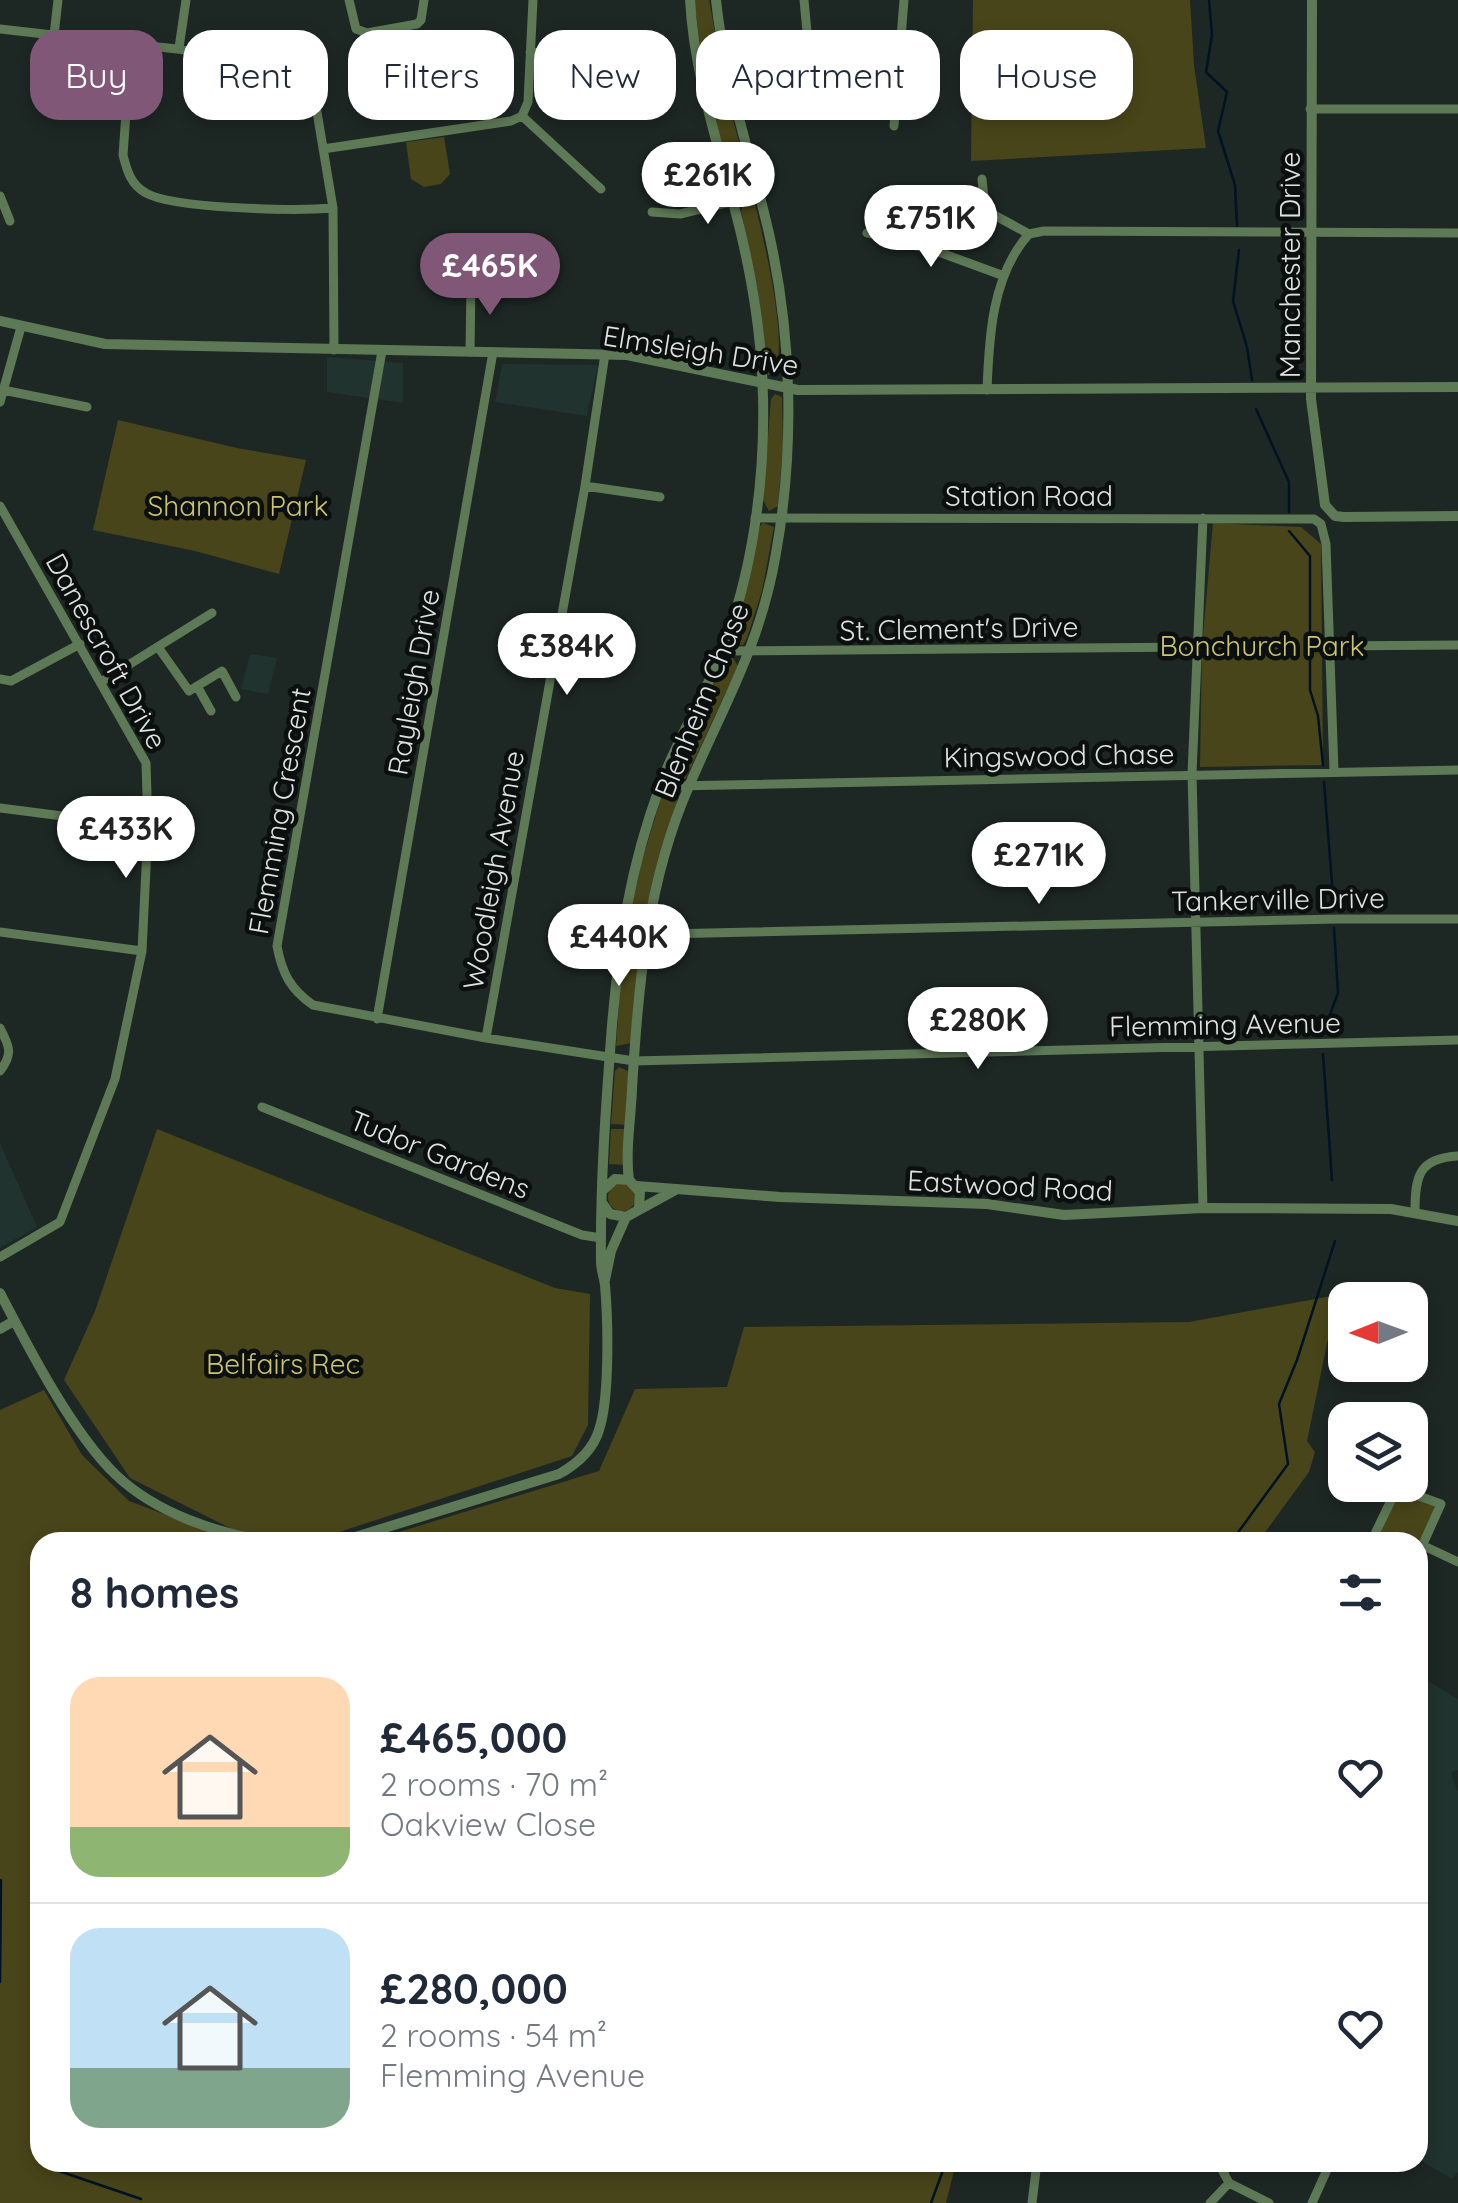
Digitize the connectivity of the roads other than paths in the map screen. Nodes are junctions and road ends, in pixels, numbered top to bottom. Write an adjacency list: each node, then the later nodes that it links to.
1 (58, 0): 12 (street)
2 (186, 0): 16 (street)
3 (350, 0): 4 (street)
4 (424, 0)
5 (533, 0): 17 (street)
6 (690, 0): 29 (street, Blenheim Chase)
7 (716, 0): 27 (street, Blenheim Chase)
8 (804, 0): 13 (street)
9 (904, 0): 23 (street)
10 (1312, 0): 19 (street, Manchester Drive)
11 (0, 29): 14 (street)
12 (55, 30)
13 (807, 30)
14 (30, 32)
15 (163, 46): 16 (street)
16 (179, 48): 24 (street)
17 (530, 52): 18 (street); 21 (street)
18 (534, 52)
19 (1310, 108): 20 (street); 33 (street, Manchester Drive)
20 (1458, 109)
21 (522, 116): 24 (street); 26 (street)
22 (126, 120): 30 (street)
23 (894, 126)
24 (324, 149): 30 (street)
25 (982, 179): 36 (street)
26 (602, 189)
27 (759, 195): 29 (street); 49 (street, Blenheim Chase)
28 (0, 196): 32 (street)
29 (733, 202): 31 (street); 48 (street, Blenheim Chase)
30 (333, 208): 43 (street)
31 (652, 212)
32 (10, 222)
33 (1312, 232): 35 (street); 36 (street); 50 (street, Manchester Drive)
34 (867, 233): 37 (street)
35 (1458, 233)
36 (1030, 234): 37 (street)
37 (1004, 276): 53 (street)
38 (450, 282): 39 (street)
39 (472, 283): 40 (street); 45 (street)
40 (488, 283)
41 (0, 321): 42 (street, Elmsleigh Drive)
42 (21, 327): 43 (street, Elmsleigh Drive); 52 (street)
43 (334, 350): 44 (street, Elmsleigh Drive)
44 (382, 351): 45 (street, Elmsleigh Drive); 90 (street, Flemming Crescent)
45 (470, 352): 46 (street, Elmsleigh Drive)
46 (493, 352): 47 (street, Elmsleigh Drive); 90 (street, Rayleigh Drive)
47 (606, 354): 48 (street, Elmsleigh Drive); 56 (street, Woodleigh Avenue)
48 (762, 383): 49 (street, Elmsleigh Drive); 61 (street, Blenheim Chase)
49 (786, 388): 53 (street, Elmsleigh Drive); 59 (street, Blenheim Chase)
50 (1312, 388): 51 (street, Elmsleigh Drive); 53 (street, Elmsleigh Drive); 60 (street, Manchester Drive)
51 (1458, 388)
52 (3, 390): 54 (street); 55 (street)
53 (987, 390)
54 (0, 402)
55 (87, 406)
56 (585, 486): 57 (street); 92 (street, Woodleigh Avenue)
57 (660, 497)
58 (0, 506): 63 (street, Danescroft Drive)
59 (782, 516): 61 (street, Station Road); 62 (street, Station Road); 71 (street, Blenheim Chase)
60 (1458, 516)
61 (755, 518): 70 (street, Blenheim Chase)
62 (1202, 518): 67 (street, Station Road); 69 (street)
63 (5, 524): 65 (street, Danescroft Drive)
64 (212, 613): 68 (street)
65 (80, 644): 72 (street); 73 (street, Danescroft Drive)
66 (1458, 645): 67 (street)
67 (1330, 646): 78 (street)
68 (158, 647): 73 (street); 74 (street)
69 (1198, 647): 71 (street, St. Clement's Drive); 79 (street)
70 (722, 651): 71 (street, St. Clement's Drive); 80 (street, Blenheim Chase)
71 (750, 653): 81 (street, Blenheim Chase)
72 (0, 679)
73 (101, 682): 83 (street, Danescroft Drive)
74 (197, 686): 75 (street); 76 (street)
75 (236, 697)
76 (211, 711)
77 (1458, 770): 78 (street, Kingswood Chase)
78 (1334, 771): 79 (street, Kingswood Chase)
79 (1192, 774): 81 (street, Kingswood Chase); 85 (street)
80 (661, 782): 81 (street, Kingswood Chase); 87 (street, Blenheim Chase)
81 (689, 785): 88 (street, Blenheim Chase)
82 (0, 808): 83 (street)
83 (148, 827): 89 (street, Danescroft Drive)
84 (1458, 919): 85 (street, Tankerville Drive)
85 (1195, 922): 88 (street, Tankerville Drive); 94 (street)
86 (0, 932): 89 (street)
87 (620, 935): 88 (street, Tankerville Drive); 95 (street, Blenheim Chase)
88 (646, 935): 96 (street, Blenheim Chase)
89 (142, 951): 109 (street, Danescroft Drive)
90 (377, 1018): 92 (street, Flemming Crescent)
91 (0, 1028): 97 (street)
92 (486, 1038): 95 (street, Flemming Crescent)
93 (1458, 1040): 94 (street, Flemming Avenue)
94 (1198, 1047): 96 (street, Flemming Avenue); 104 (street)
95 (610, 1059): 96 (street, Flemming Crescent); 102 (street, Blenheim Chase)
96 (634, 1061): 100 (street, Blenheim Chase)
97 (0, 1071)
98 (262, 1107): 108 (street, Tudor Gardens)
99 (1458, 1156): 105 (street)
100 (633, 1183): 101 (street, Eastwood Road); 102 (street); 103 (street)
101 (678, 1188): 103 (street); 104 (street, Eastwood Road)
102 (603, 1197): 106 (street); 108 (street)
103 (639, 1208): 106 (street)
104 (1203, 1208): 105 (street, Eastwood Road)
105 (1415, 1211): 107 (street, Eastwood Road)
106 (626, 1217): 110 (street)
107 (1458, 1220)
108 (602, 1238): 110 (street)
109 (0, 1257)
110 (605, 1281): 117 (street)
111 (0, 1293): 112 (street)
112 (14, 1321): 113 (street); 116 (street)
113 (0, 1330)
114 (1428, 1499): 119 (street)
115 (1389, 1502): 118 (street)
116 (223, 1532)
117 (371, 1532)
118 (1375, 1532)
119 (1428, 1534)
120 (1428, 1552): 121 (street)
121 (1458, 1562)
122 (1037, 2172): 126 (street)
123 (1223, 2172): 125 (street)
124 (1326, 2172): 129 (street)
125 (1229, 2183): 127 (street); 128 (street)
126 (1032, 2203)
127 (1210, 2203)
128 (1269, 2203)
129 (1312, 2203)

